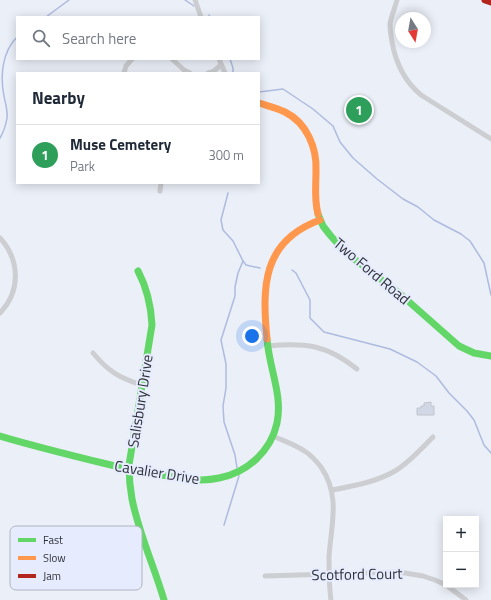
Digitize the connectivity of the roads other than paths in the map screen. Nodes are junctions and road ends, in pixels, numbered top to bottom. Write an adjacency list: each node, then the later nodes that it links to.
1 (195, 0): 3 (street)
2 (397, 0): 13 (street)
3 (201, 16)
4 (131, 60): 8 (street)
5 (173, 60): 9 (street)
6 (220, 60): 7 (street)
7 (222, 65): 10 (street); 11 (street)
8 (124, 72)
9 (188, 72)
10 (211, 72)
11 (226, 72)
12 (260, 103): 16 (street, Two Ford Road)
13 (491, 139)
14 (161, 184): 15 (street)
15 (160, 191)
16 (320, 220): 20 (street, Cavalier Drive); 22 (street, Two Ford Road)
17 (0, 238): 19 (street)
18 (138, 271): 24 (street, Salisbury Drive)
19 (0, 312)
20 (267, 346): 23 (street); 25 (street, Cavalier Drive)
21 (93, 353): 24 (street)
22 (491, 356)
23 (357, 369)
24 (142, 385): 28 (street, Salisbury Drive)
25 (273, 436): 28 (street, Cavalier Drive); 29 (street)
26 (0, 437): 28 (street, Cavalier Drive)
27 (432, 437): 29 (street)
28 (129, 469): 30 (street, Salisbury Drive)
29 (332, 490): 32 (street)
30 (140, 526)
31 (142, 532): 34 (street, Salisbury Drive)
32 (329, 574): 33 (street, Scotford Court); 35 (street); 36 (street, Scotford Court)
33 (265, 576)
34 (164, 600)
35 (331, 600)
36 (466, 600)

